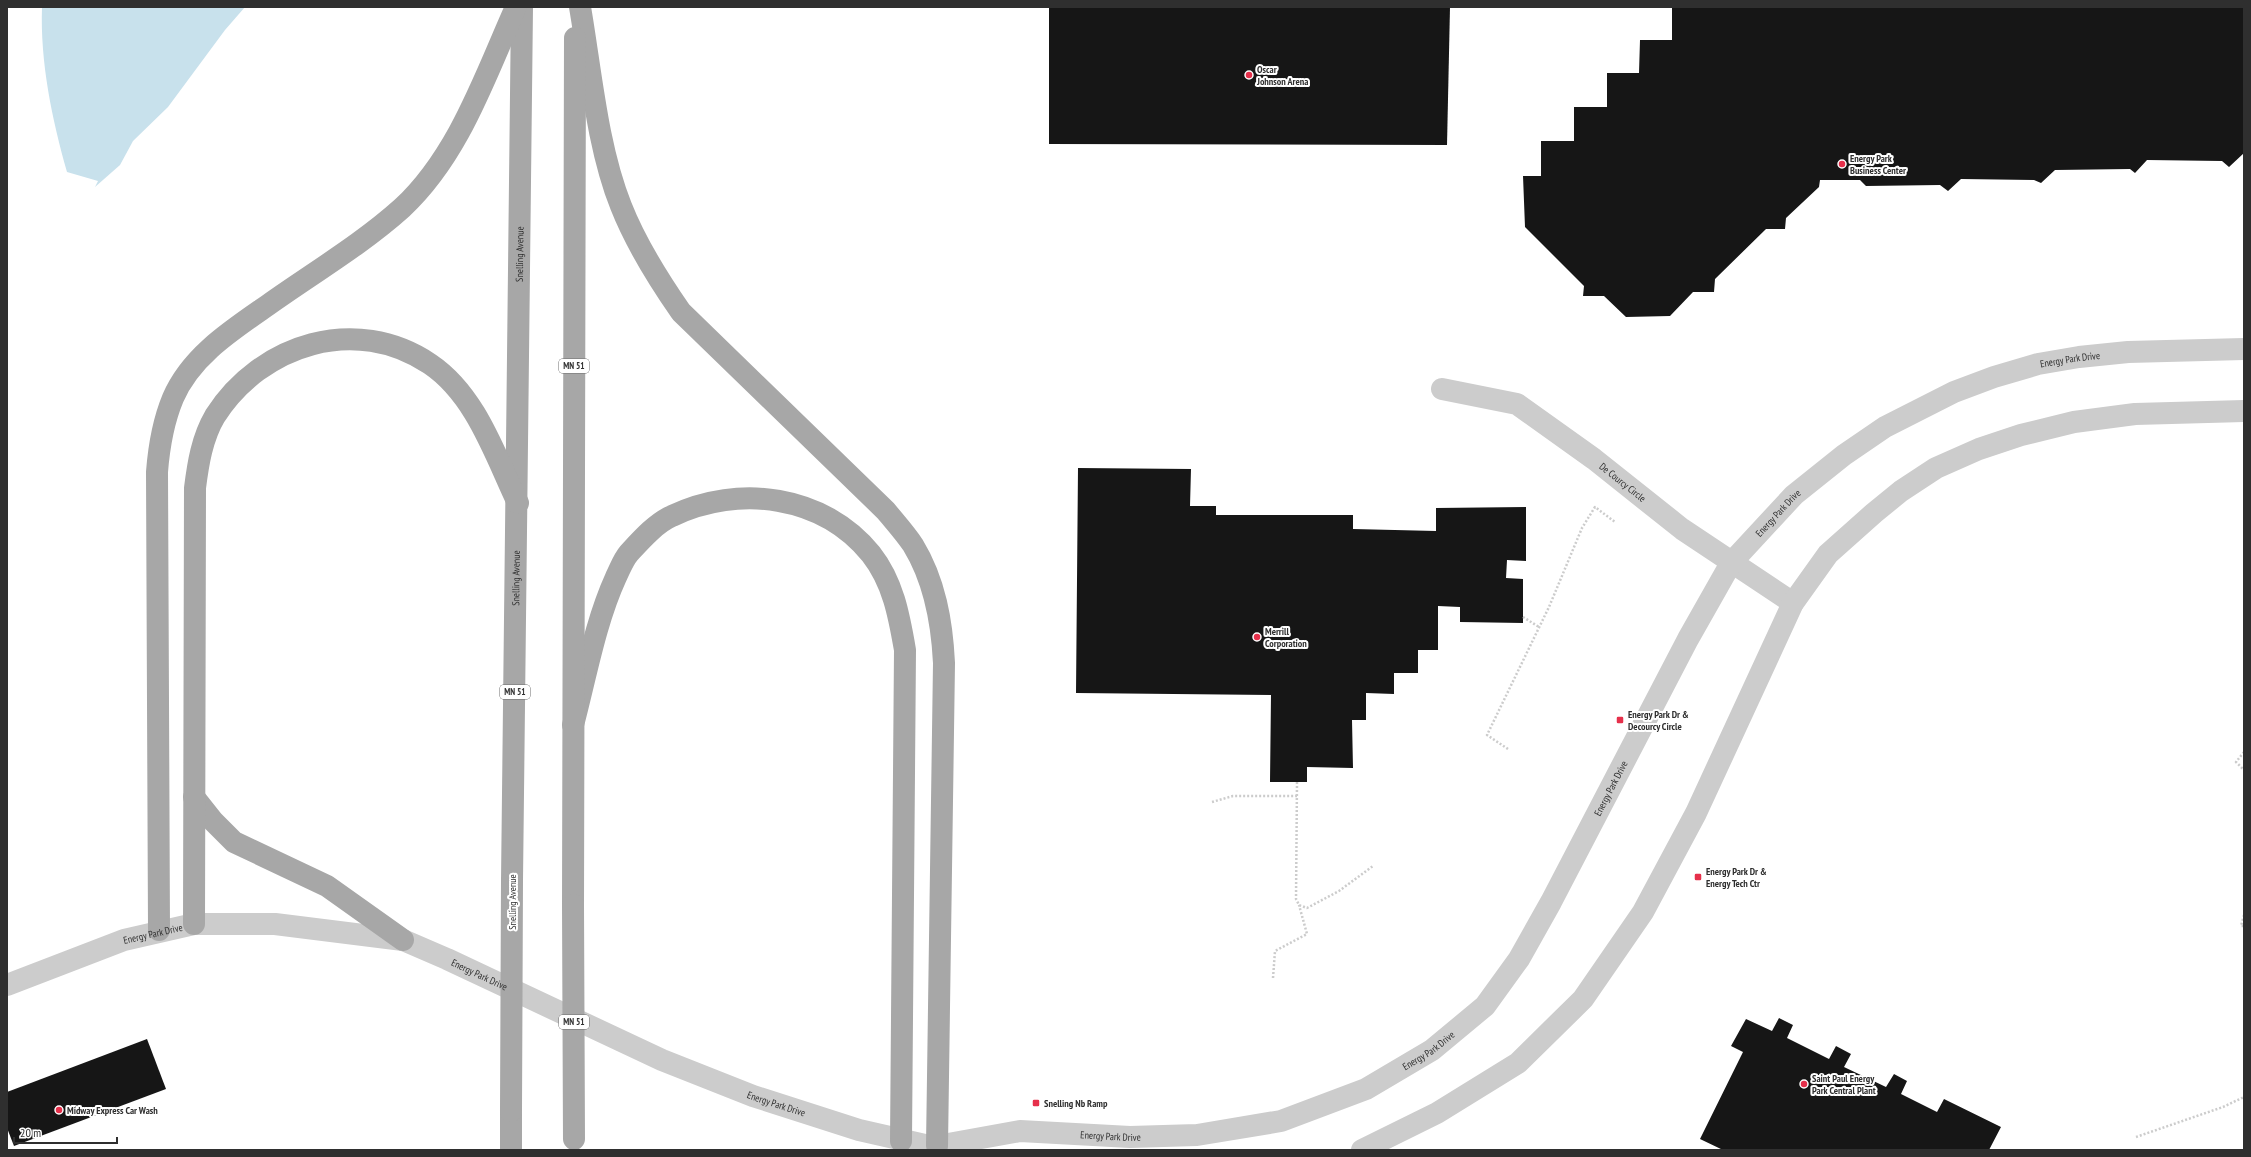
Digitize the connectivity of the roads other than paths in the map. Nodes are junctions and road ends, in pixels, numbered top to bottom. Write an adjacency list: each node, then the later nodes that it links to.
1 (516, 7): 14 (main road)
2 (522, 7): 8 (main road, Snelling Avenue / MN 51)
3 (575, 7): 11 (main road, MN 51)
4 (580, 7): 19 (main road)
5 (2244, 350): 9 (street, Energy Park Drive)
6 (1442, 389): 9 (street, De Courcy Circle)
7 (2244, 411): 10 (street)
8 (518, 503): 12 (main road); 20 (main road, Snelling Avenue / MN 51, bridge)
9 (1731, 562): 10 (street, De Courcy Circle); 19 (street, Energy Park Drive)
10 (1793, 603): 21 (street)
11 (573, 725): 17 (main road); 18 (main road, MN 51, bridge)
12 (194, 797): 13 (main road); 15 (main road)
13 (194, 924): 14 (street, Energy Park Drive); 15 (street, Energy Park Drive)
14 (159, 930): 16 (street, Energy Park Drive)
15 (403, 940): 17 (street, Energy Park Drive)
16 (7, 985)
17 (901, 1141): 19 (street, Energy Park Drive)
18 (574, 1144)
19 (942, 1148)
20 (511, 1150)
21 (1362, 1150)

